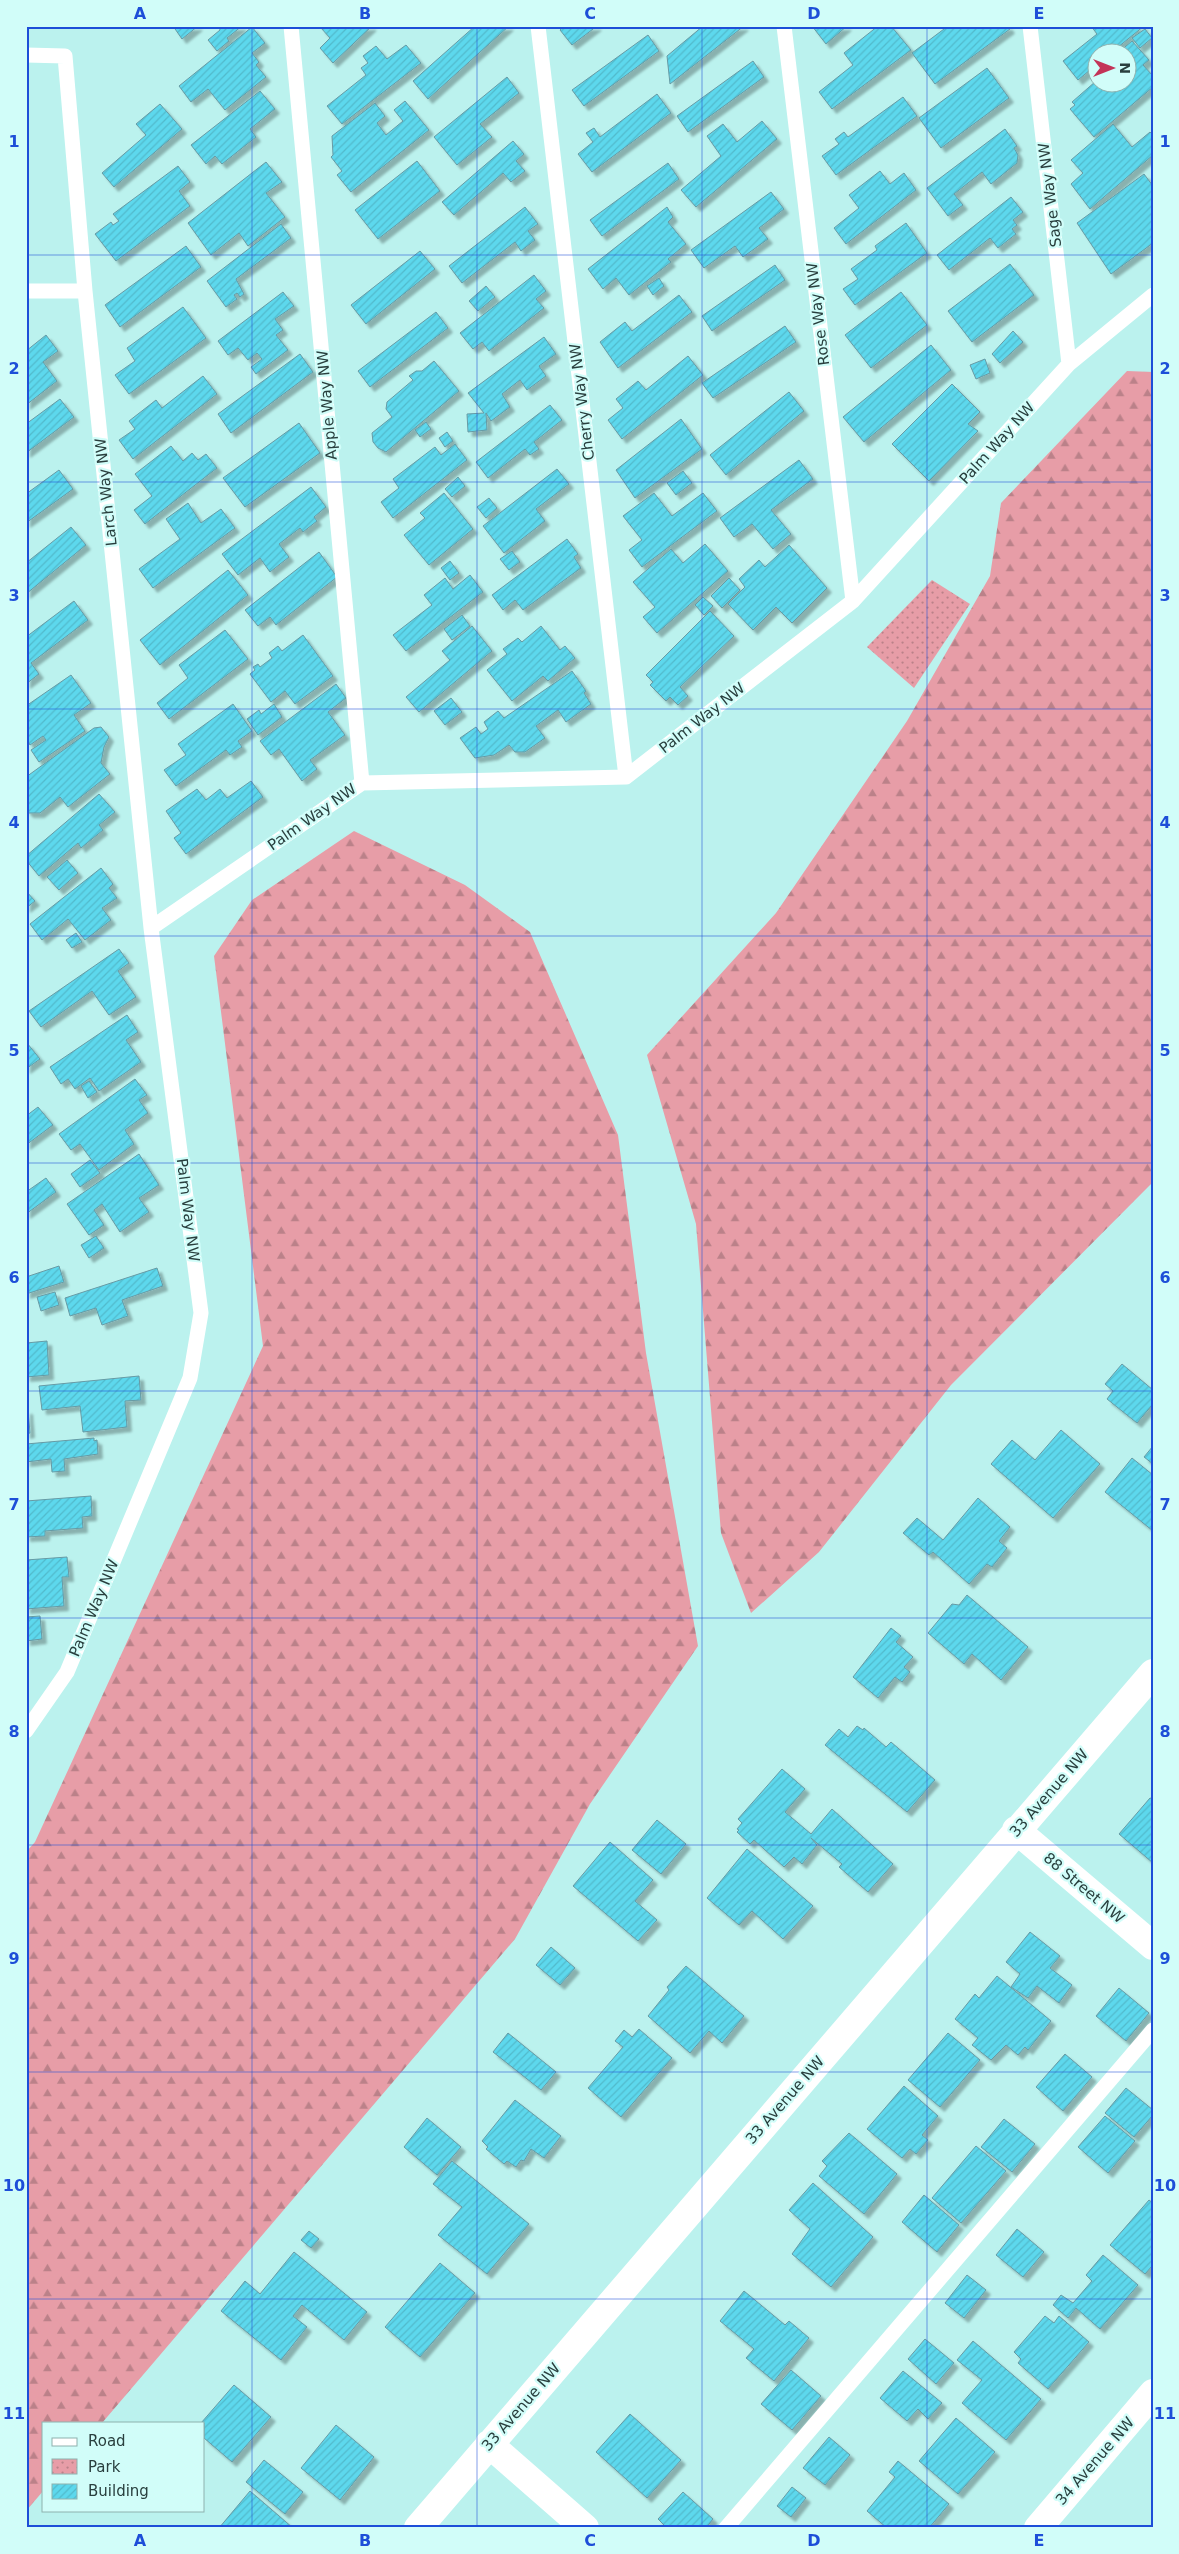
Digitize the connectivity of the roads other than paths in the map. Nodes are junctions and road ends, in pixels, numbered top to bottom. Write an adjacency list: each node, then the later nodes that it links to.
1 (291, 26): 12 (lane, Apple Way NW)
2 (538, 26): 11 (lane, Cherry Way NW)
3 (784, 26): 10 (lane, Rose Way NW)
4 (1030, 26): 9 (lane, Sage Way NW)
5 (26, 55): 7 (lane, Larch Way NW)
6 (26, 291): 7 (lane)
7 (85, 291): 13 (lane, Larch Way NW)
8 (1153, 295): 9 (lane, Palm Way NW)
9 (1069, 364): 10 (lane, Palm Way NW)
10 (853, 601): 11 (lane, Palm Way NW)
11 (626, 777): 12 (lane, Palm Way NW)
12 (362, 783): 13 (lane, Palm Way NW)
13 (151, 928): 15 (lane, Palm Way NW)
14 (1153, 1673): 16 (street, 33 Avenue NW)
15 (26, 1731)
16 (1016, 1830): 17 (street, 88 Street NW); 20 (street, 33 Avenue NW)
17 (1153, 1946)
18 (1153, 2030): 23 (lane)
19 (1153, 2393): 24 (street, 34 Avenue NW)
20 (489, 2444): 21 (street, 33 Avenue NW); 22 (street)
21 (418, 2528)
22 (585, 2528)
23 (726, 2528)
24 (1038, 2528)

